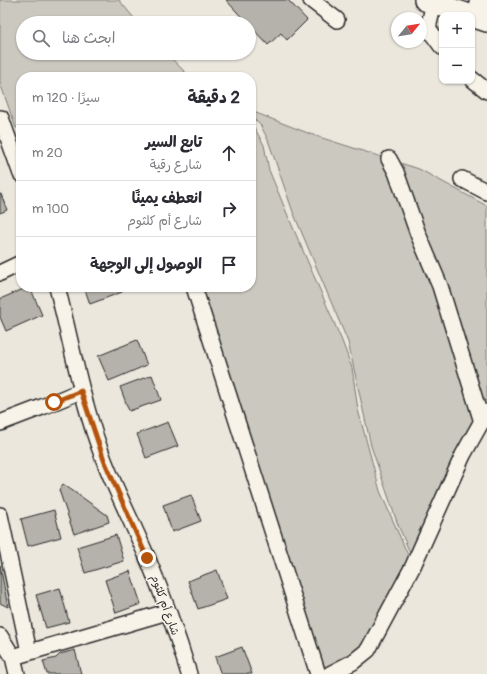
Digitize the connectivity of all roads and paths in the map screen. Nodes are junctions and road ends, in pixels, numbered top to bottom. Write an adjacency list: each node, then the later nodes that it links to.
1 (311, 0): 7 (street)
2 (480, 0): 4 (highway)
3 (429, 2): 5 (highway); 9 (street)
4 (487, 2)
5 (460, 12)
6 (475, 17): 8 (highway)
7 (337, 20)
8 (487, 21)
9 (439, 43)
10 (475, 81): 11 (street)
11 (487, 91)
12 (1, 118): 14 (street)
13 (390, 159): 22 (street)
14 (16, 160)
15 (462, 179): 16 (street)
16 (487, 192)
17 (16, 265): 18 (street)
18 (0, 273)
19 (58, 292): 21 (street, شارع أم كلثوم)
20 (196, 292): 31 (street)
21 (81, 391): 23 (street); 25 (street, شارع أم كلثوم)
22 (484, 417): 32 (street)
23 (0, 423)
24 (0, 515): 27 (street)
25 (168, 612): 27 (street); 30 (street, شارع أم كلثوم)
26 (0, 636): 28 (street)
27 (29, 652): 28 (street)
28 (13, 657): 29 (street)
29 (17, 674)
30 (189, 674)
31 (318, 674)
32 (330, 674)

